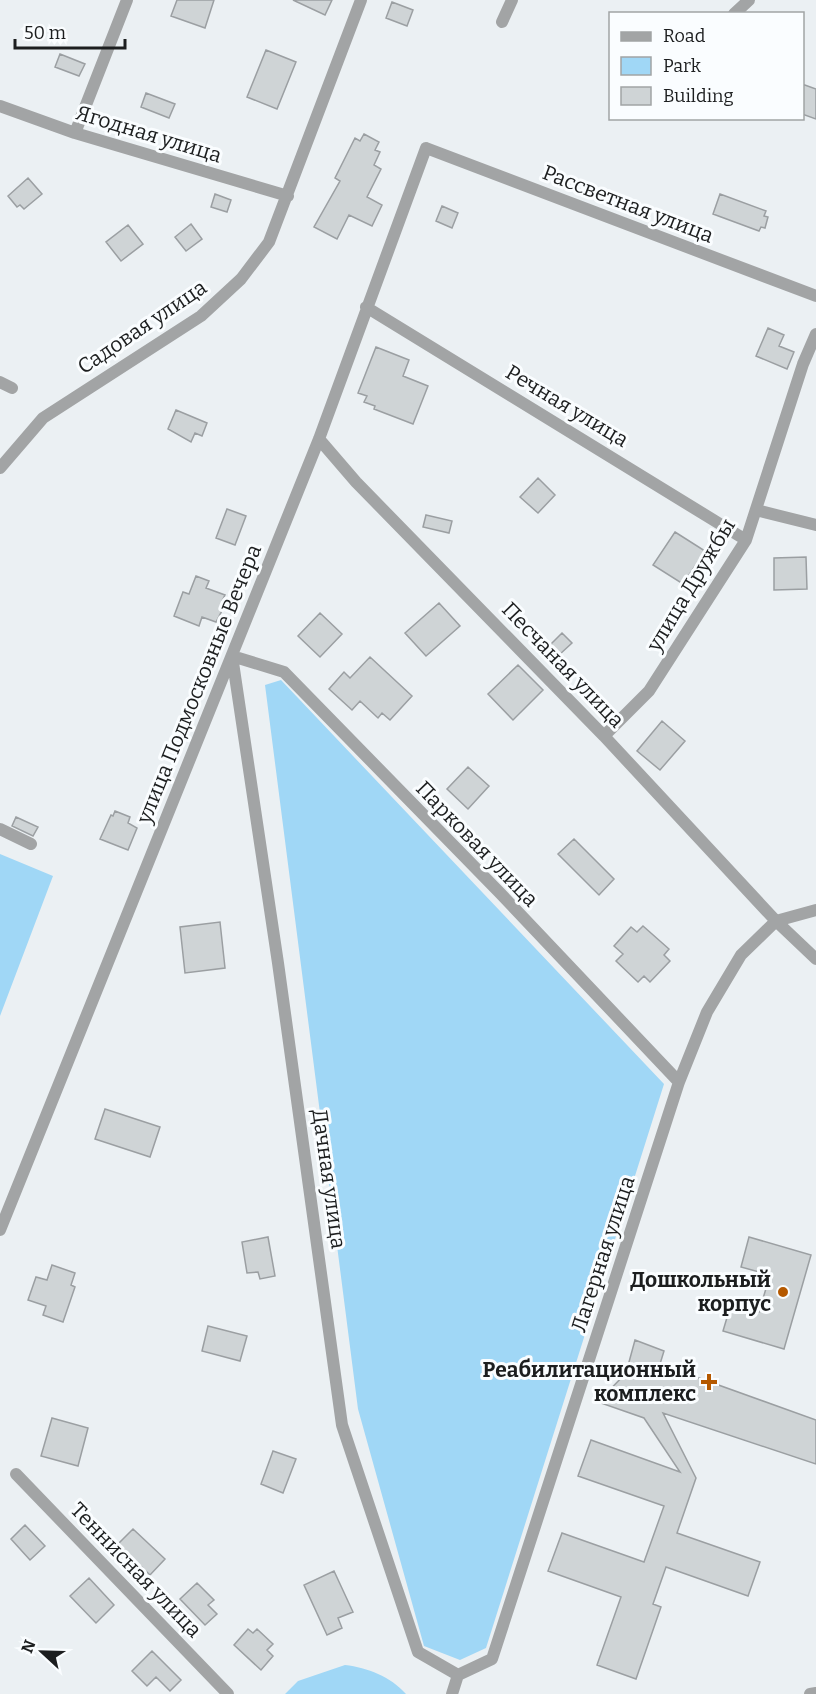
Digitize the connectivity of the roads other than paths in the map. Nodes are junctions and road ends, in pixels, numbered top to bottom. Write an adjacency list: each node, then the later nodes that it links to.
1 (127, 0): 8 (street)
2 (361, 0): 10 (street, Садовая улица)
3 (512, 0): 6 (street)
4 (749, 0): 5 (street)
5 (736, 12)
6 (502, 22)
7 (0, 106): 8 (street, Ягодная улица)
8 (75, 133): 10 (street, Ягодная улица)
9 (426, 148): 11 (street, Рассветная улица); 12 (street, улица Подмосковные Вечера)
10 (288, 196): 17 (street, Садовая улица)
11 (816, 296)
12 (366, 308): 16 (street, улица Подмосковные Вечера); 20 (street, Речная улица)
13 (816, 334): 18 (street, улица Дружбы)
14 (0, 382): 15 (street)
15 (12, 388)
16 (319, 439): 21 (street, улица Подмосковные Вечера); 22 (street, Песчаная улица)
17 (0, 468)
18 (756, 510): 19 (street); 20 (street, улица Дружбы)
19 (816, 525)
20 (746, 540): 22 (street, улица Дружбы)
21 (232, 656): 28 (street, Парковая улица); 29 (street, улица Подмосковные Вечера); 31 (street, Дачная улица)
22 (604, 736): 26 (street, Песчаная улица)
23 (0, 829): 24 (street)
24 (31, 844)
25 (816, 910): 26 (street, Лагерная улица)
26 (776, 921): 27 (street, Песчаная улица); 28 (street, Лагерная улица)
27 (816, 959)
28 (679, 1082): 31 (street, Лагерная улица)
29 (0, 1230)
30 (16, 1474): 33 (street, Теннисная улица)
31 (458, 1676): 34 (street)
32 (816, 1693): 35 (street)
33 (228, 1694)
34 (452, 1694)
35 (810, 1694)

